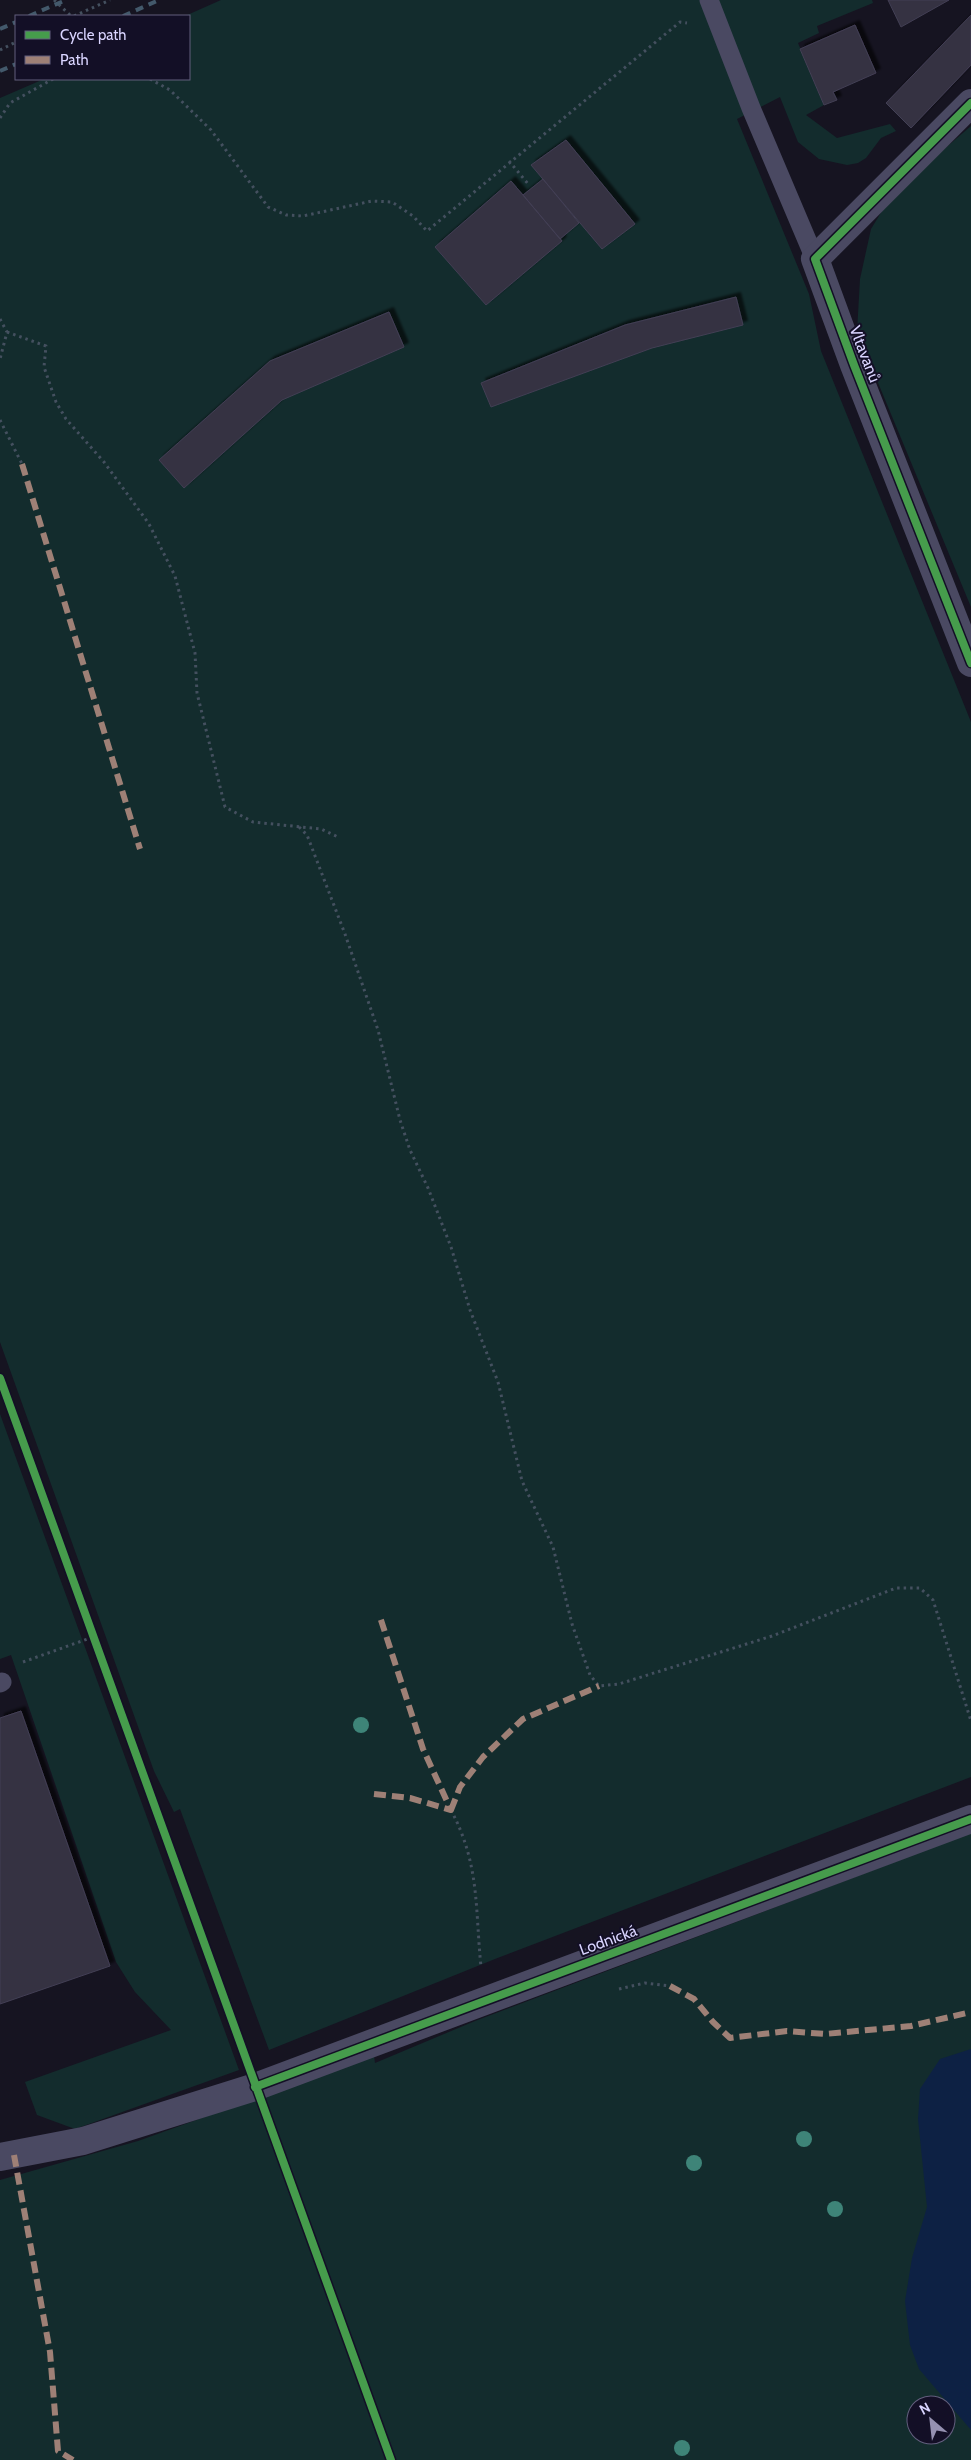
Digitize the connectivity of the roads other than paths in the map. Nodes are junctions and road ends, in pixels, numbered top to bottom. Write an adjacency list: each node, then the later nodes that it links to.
1 (709, 0): 3 (lane)
2 (971, 103): 3 (street)
3 (815, 259): 4 (street, Vltavanů)
4 (971, 663)
5 (971, 1819): 6 (street, Lodnická)
6 (0, 2156)

